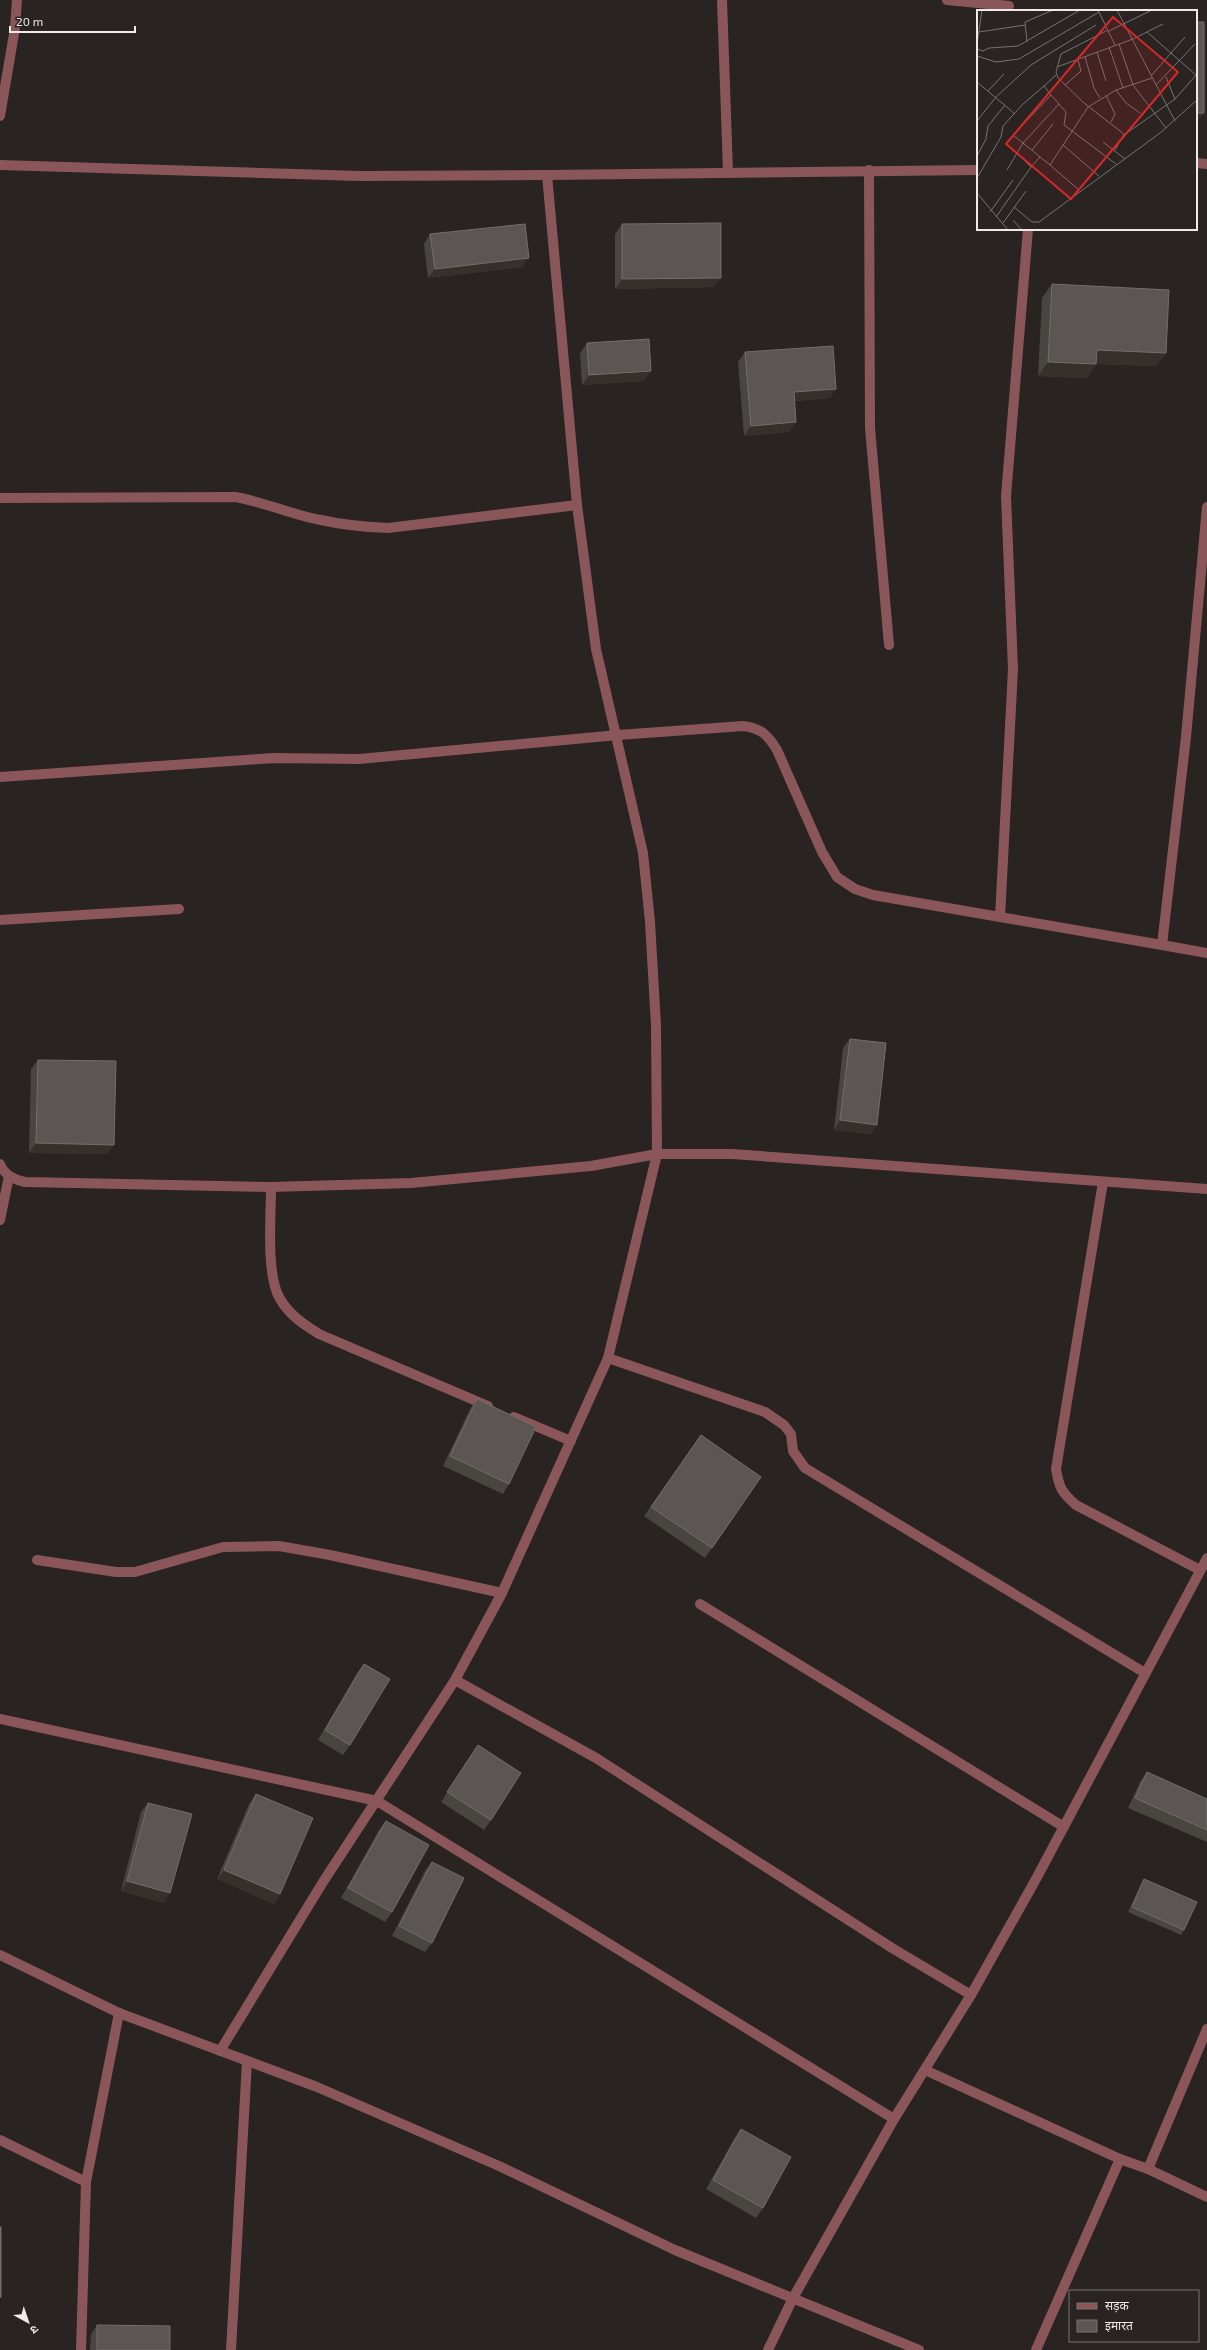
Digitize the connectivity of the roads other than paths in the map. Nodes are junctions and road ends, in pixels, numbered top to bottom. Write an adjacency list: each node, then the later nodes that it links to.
1 (17, 0): 5 (street)
2 (722, 0): 11 (street)
3 (947, 0): 4 (street)
4 (1009, 6)
5 (0, 116)
6 (1197, 163): 7 (street)
7 (1207, 164)
8 (0, 165): 12 (street)
9 (869, 170): 10 (street); 11 (street); 17 (street)
10 (977, 170)
11 (728, 172): 12 (street)
12 (547, 175): 15 (street)
13 (1028, 230): 21 (street)
14 (0, 498): 15 (street)
15 (577, 505): 18 (street)
16 (1207, 506): 23 (street)
17 (889, 645)
18 (618, 735): 19 (street); 21 (street); 25 (street)
19 (0, 778)
20 (179, 909): 22 (street)
21 (1000, 917): 23 (street)
22 (0, 920)
23 (1162, 945): 24 (street)
24 (1207, 953)
25 (657, 1154): 28 (street); 29 (street); 32 (street)
26 (0, 1164): 27 (street)
27 (9, 1176): 29 (street); 31 (street)
28 (1103, 1182): 30 (street); 36 (street)
29 (271, 1187): 33 (street)
30 (1207, 1189)
31 (0, 1220)
32 (608, 1358): 33 (street); 39 (street)
33 (571, 1441): 37 (street)
34 (1207, 1558): 36 (street)
35 (37, 1560): 37 (street)
36 (1200, 1570): 39 (street)
37 (502, 1593): 40 (street)
38 (700, 1604): 43 (street)
39 (1145, 1673): 43 (street)
40 (455, 1680): 42 (street); 45 (street)
41 (0, 1719): 42 (street)
42 (377, 1801): 48 (street); 51 (street)
43 (1064, 1827): 45 (street)
44 (0, 1955): 46 (street)
45 (972, 1995): 50 (street)
46 (119, 2014): 48 (street); 55 (street)
47 (1207, 2029): 54 (street)
48 (220, 2051): 49 (street)
49 (247, 2061): 57 (street); 59 (street)
50 (925, 2070): 51 (street); 53 (street)
51 (894, 2119): 57 (street)
52 (0, 2140): 55 (street)
53 (1120, 2160): 54 (street); 62 (street)
54 (1148, 2169): 56 (street)
55 (86, 2182): 58 (street)
56 (1207, 2197)
57 (793, 2298): 60 (street); 61 (street)
58 (81, 2350)
59 (231, 2350)
60 (768, 2350)
61 (919, 2350)
62 (1036, 2350)

